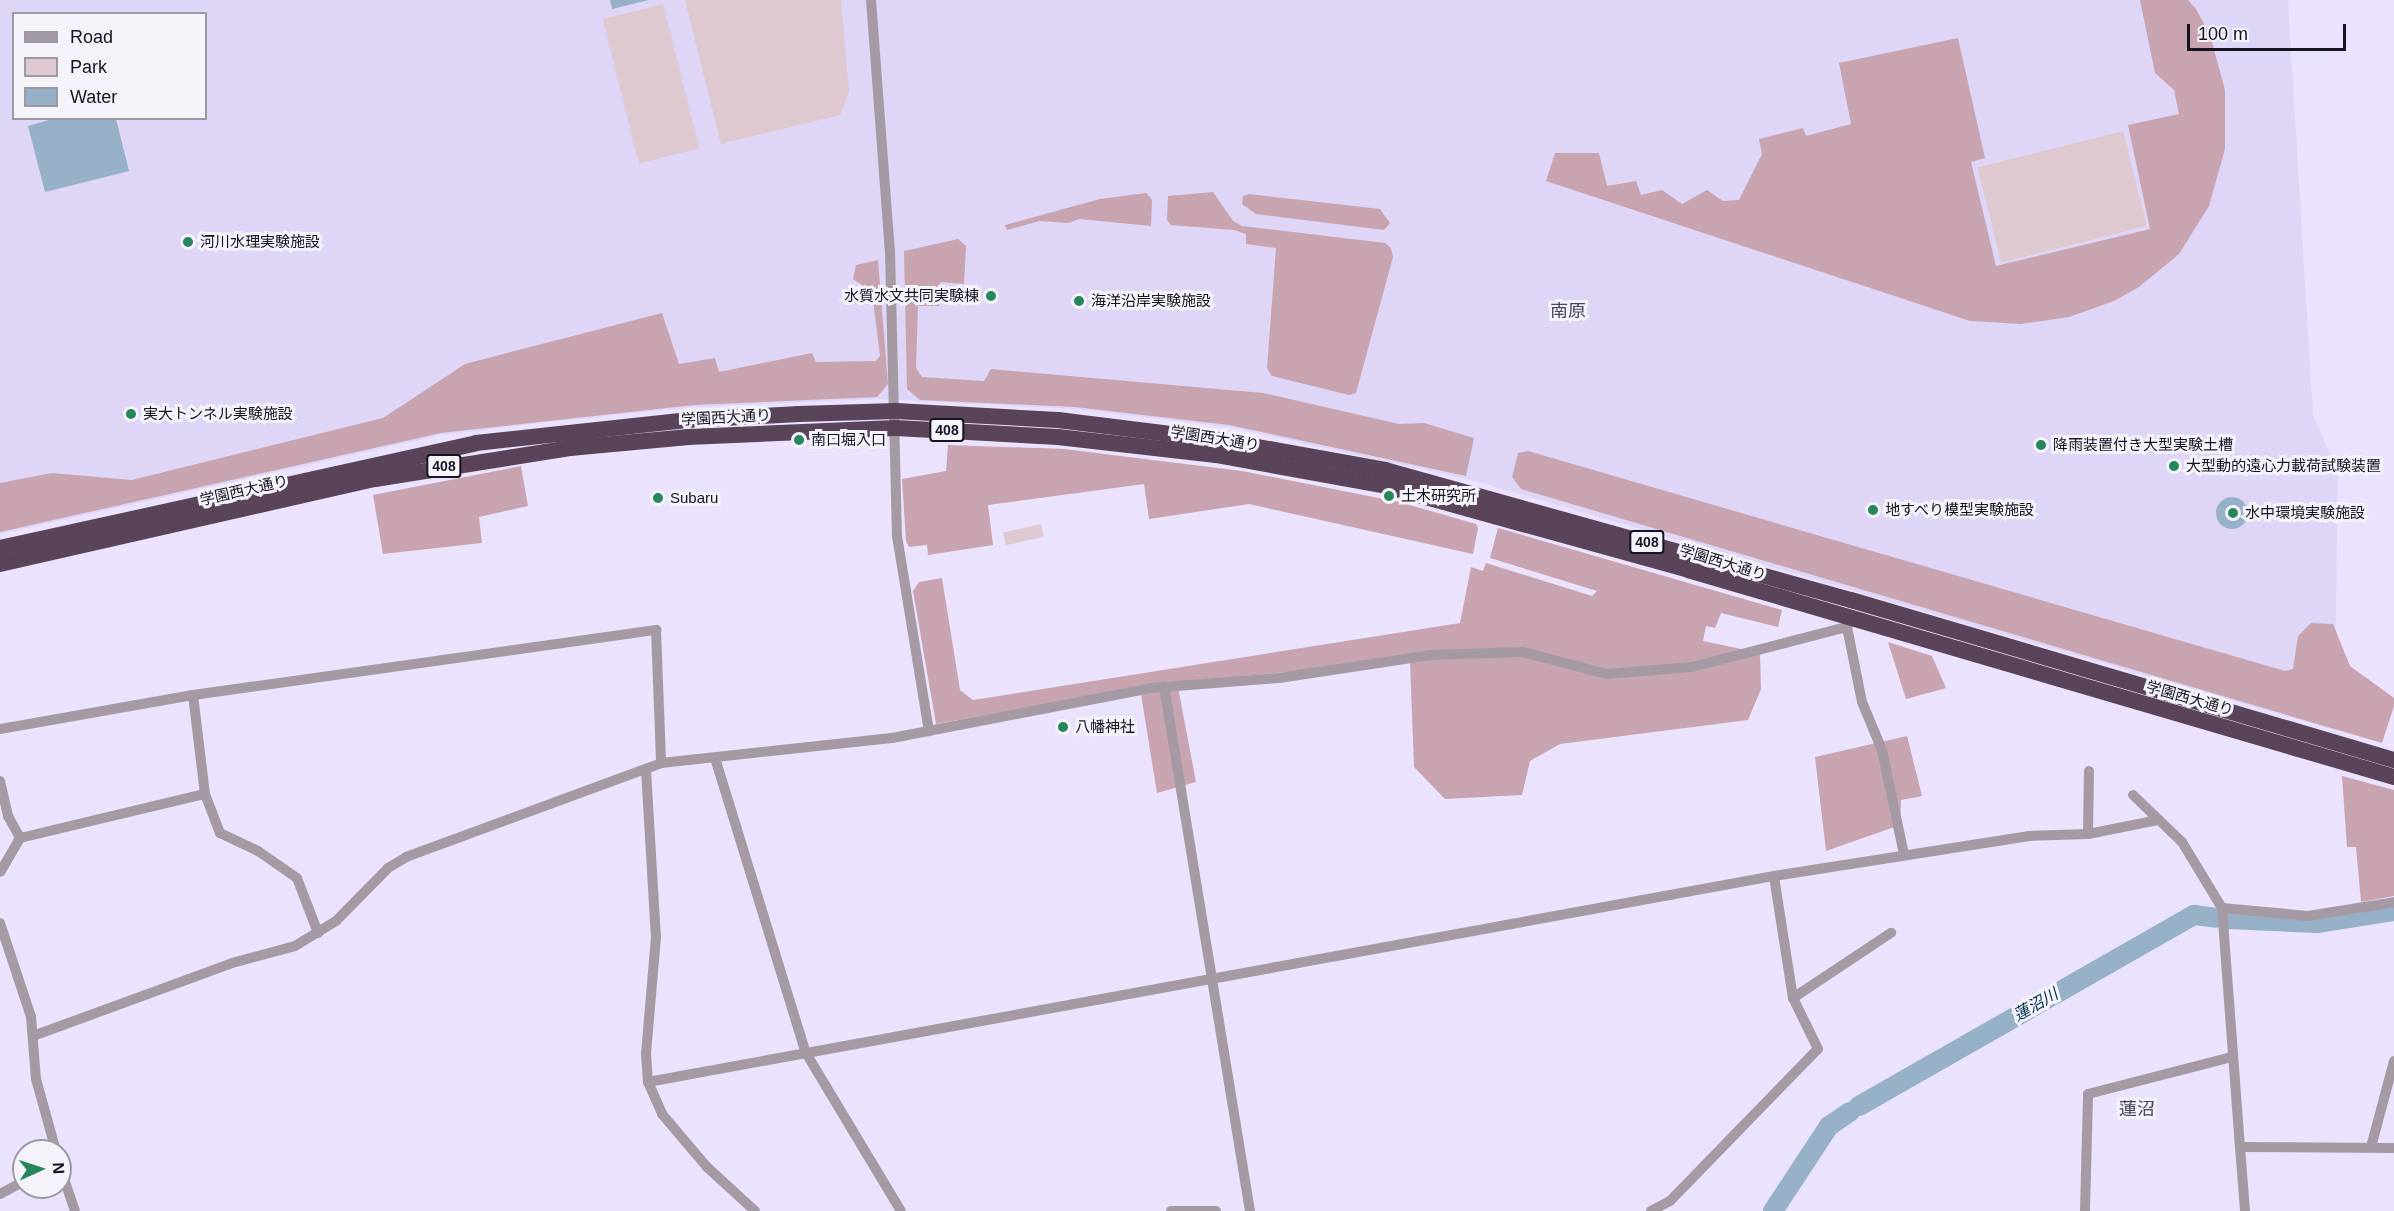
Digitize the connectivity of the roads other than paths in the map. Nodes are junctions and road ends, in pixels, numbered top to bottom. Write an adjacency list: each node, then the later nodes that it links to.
1 (871, 0): 2 (street)
2 (896, 411): 3 (street); 4 (highway, 学園西大通り / 408); 13 (highway, 学園西大通り / 408)
3 (896, 428): 4 (highway, 学園西大通り / 408); 7 (highway, 学園西大通り / 408); 11 (street)
4 (575, 439): 5 (highway, 学園西大通り / 408); 6 (highway, 学園西大通り / 408)
5 (0, 548)
6 (0, 564)
7 (1849, 623): 8 (street); 17 (highway, 学園西大通り / 408); 24 (street)
8 (1164, 686): 11 (street); 32 (street)
9 (193, 695): 10 (street); 14 (street); 19 (street)
10 (0, 729)
11 (929, 731): 12 (street)
12 (715, 758): 14 (street); 35 (street)
13 (2394, 760)
14 (661, 763): 15 (street)
15 (646, 770): 30 (street); 38 (street)
16 (2089, 771): 22 (street)
17 (2394, 777)
18 (0, 782): 23 (street)
19 (205, 794): 23 (street); 30 (street)
20 (2133, 795): 21 (street)
21 (2158, 820): 22 (street); 28 (street)
22 (2088, 834): 24 (street)
23 (20, 838): 25 (street)
24 (1904, 854): 26 (street)
25 (0, 872)
26 (1773, 876): 32 (street); 33 (street)
27 (2394, 902): 28 (street)
28 (2222, 908): 36 (street)
29 (0, 923): 34 (street)
30 (318, 933): 34 (street)
31 (1891, 933): 33 (street)
32 (1211, 981): 35 (street); 47 (street)
33 (1793, 998): 48 (street)
34 (33, 1036): 39 (street)
35 (806, 1053): 38 (street); 44 (street)
36 (2232, 1058): 40 (street); 49 (street)
37 (2394, 1061): 41 (street)
38 (648, 1082): 43 (street)
39 (53, 1139)
40 (2240, 1147): 41 (street); 50 (street)
41 (2371, 1147): 42 (street)
42 (2394, 1148)
43 (755, 1211)
44 (901, 1211)
45 (1171, 1211): 46 (street)
46 (1216, 1211)
47 (1250, 1211)
48 (1651, 1211)
49 (2085, 1211)
50 (2245, 1211)

